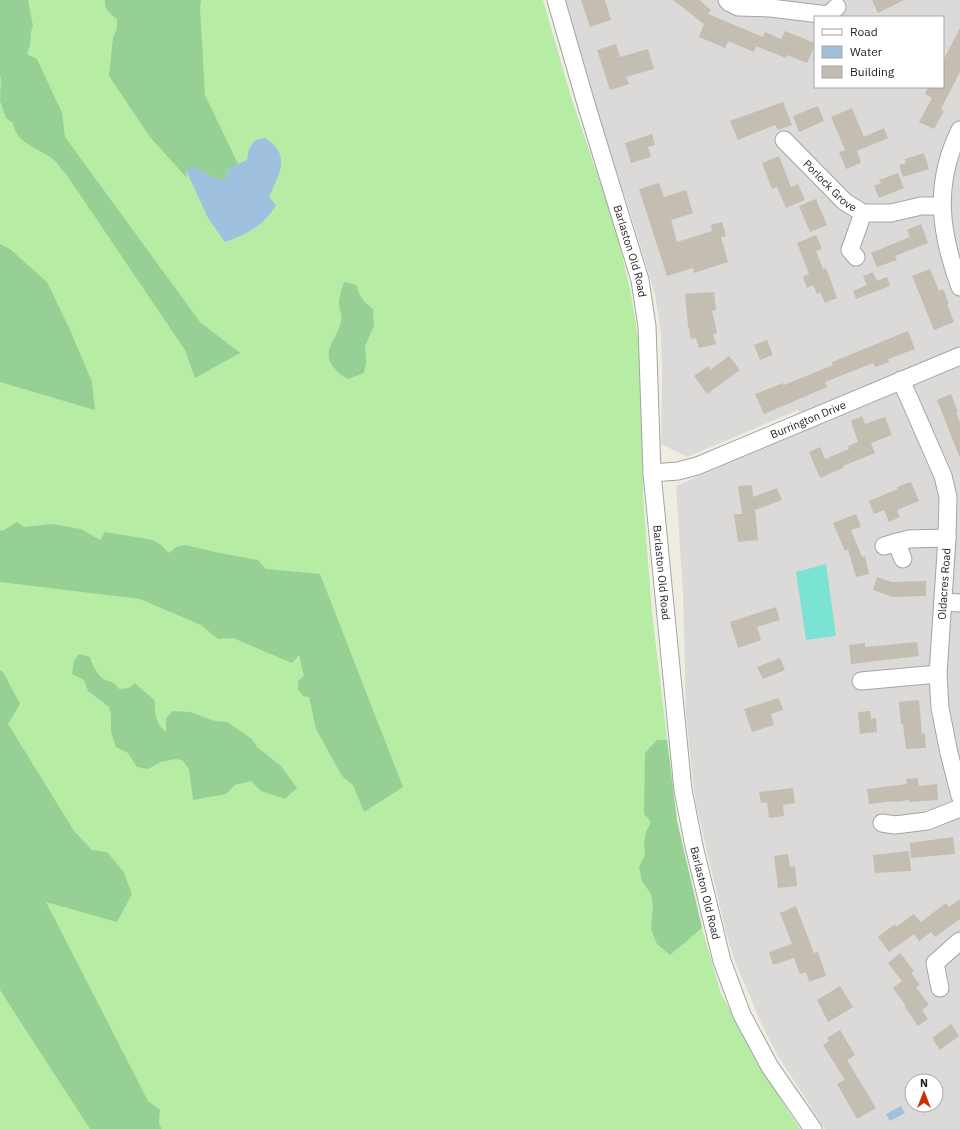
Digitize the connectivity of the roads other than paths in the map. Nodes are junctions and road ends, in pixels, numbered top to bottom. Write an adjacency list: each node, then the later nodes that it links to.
1 (556, 0): 12 (street, Barlaston Old Road)
2 (727, 0): 3 (street)
3 (832, 13)
4 (960, 130): 6 (street)
5 (784, 140): 7 (street, Porlock Grove)
6 (941, 206): 7 (street, Porlock Grove); 9 (street)
7 (863, 213): 8 (street, Porlock Grove)
8 (848, 254)
9 (960, 287)
10 (960, 356): 11 (street, Burrington Drive)
11 (901, 380): 12 (street, Burrington Drive); 13 (street, Oldacres Road)
12 (652, 474): 25 (street, Barlaston Old Road)
13 (947, 538): 14 (street); 15 (street, Oldacres Road)
14 (903, 559)
15 (943, 602): 16 (street); 17 (street, Oldacres Road)
16 (960, 603)
17 (938, 674): 18 (street); 19 (street, Oldacres Road)
18 (871, 684)
19 (954, 752): 20 (street, Oldacres Road)
20 (960, 796)
21 (960, 808): 22 (street)
22 (891, 828)
23 (960, 941): 24 (street)
24 (940, 988)
25 (813, 1129)

